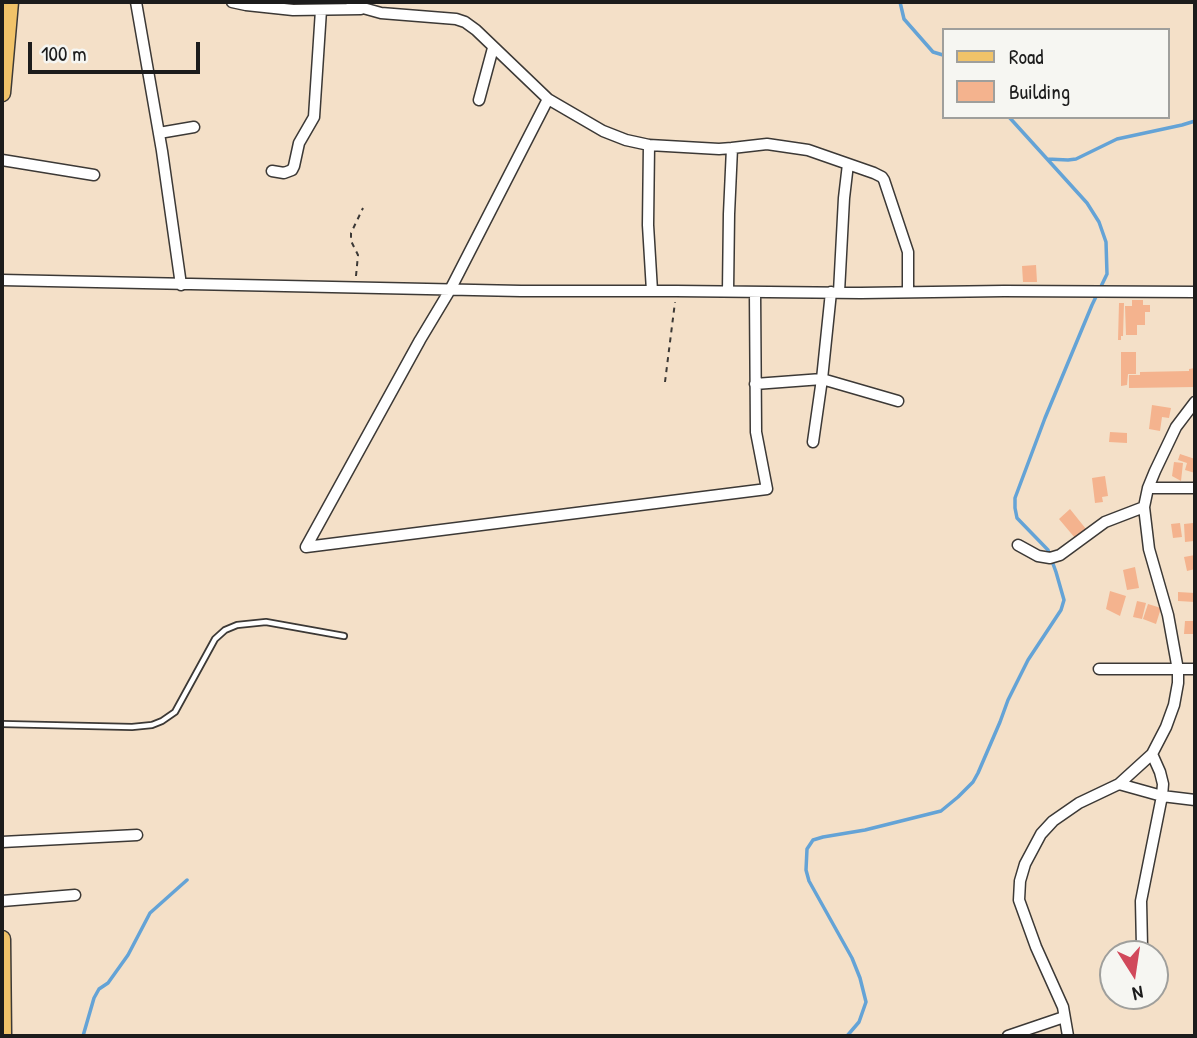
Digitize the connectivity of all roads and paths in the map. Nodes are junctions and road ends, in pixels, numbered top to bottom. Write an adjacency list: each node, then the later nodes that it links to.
1 (10, 2): 7 (main road)
2 (136, 2): 13 (street)
3 (233, 2): 6 (street)
4 (351, 2): 5 (street)
5 (363, 8): 6 (street); 8 (street)
6 (321, 10): 18 (street)
7 (4, 33): 9 (main road)
8 (493, 48): 10 (street); 11 (street)
9 (2, 93)
10 (548, 99): 14 (street); 24 (street)
11 (479, 100)
12 (194, 127): 13 (street)
13 (159, 133): 22 (street)
14 (649, 145): 15 (street); 26 (street)
15 (732, 149): 17 (street); 27 (street)
16 (2, 160): 19 (street)
17 (848, 164): 29 (street); 30 (street)
18 (272, 172)
19 (94, 175)
20 (363, 208): 23 (path)
21 (2, 280): 22 (street)
22 (181, 285): 23 (street)
23 (355, 287): 24 (street)
24 (450, 290): 26 (street); 34 (street)
25 (676, 290): 26 (street); 27 (street); 33 (path)
26 (652, 291)
27 (729, 291): 28 (street)
28 (755, 292): 29 (street); 34 (street)
29 (835, 292): 30 (street); 32 (street)
30 (908, 292): 31 (street)
31 (1195, 292)
32 (822, 379): 34 (street); 35 (street); 37 (street)
33 (665, 382)
34 (755, 384)
35 (898, 401)
36 (1195, 402): 38 (street)
37 (813, 442)
38 (1148, 488): 39 (street); 40 (street)
39 (1195, 488)
40 (1144, 507): 41 (street); 45 (street)
41 (1018, 545)
42 (344, 636): 46 (lane)
43 (1099, 669): 45 (street)
44 (1195, 669): 45 (street)
45 (1178, 670): 47 (street)
46 (2, 724)
47 (1152, 754): 48 (street); 49 (street)
48 (1119, 784): 49 (street); 57 (street)
49 (1162, 796): 50 (street); 56 (street)
50 (1195, 800)
51 (137, 835): 52 (street)
52 (2, 842)
53 (75, 895): 54 (street)
54 (2, 901)
55 (2, 939): 58 (main road)
56 (1142, 940)
57 (1065, 1017): 59 (street); 60 (street)
58 (3, 1034)
59 (1008, 1036)
60 (1068, 1036)

